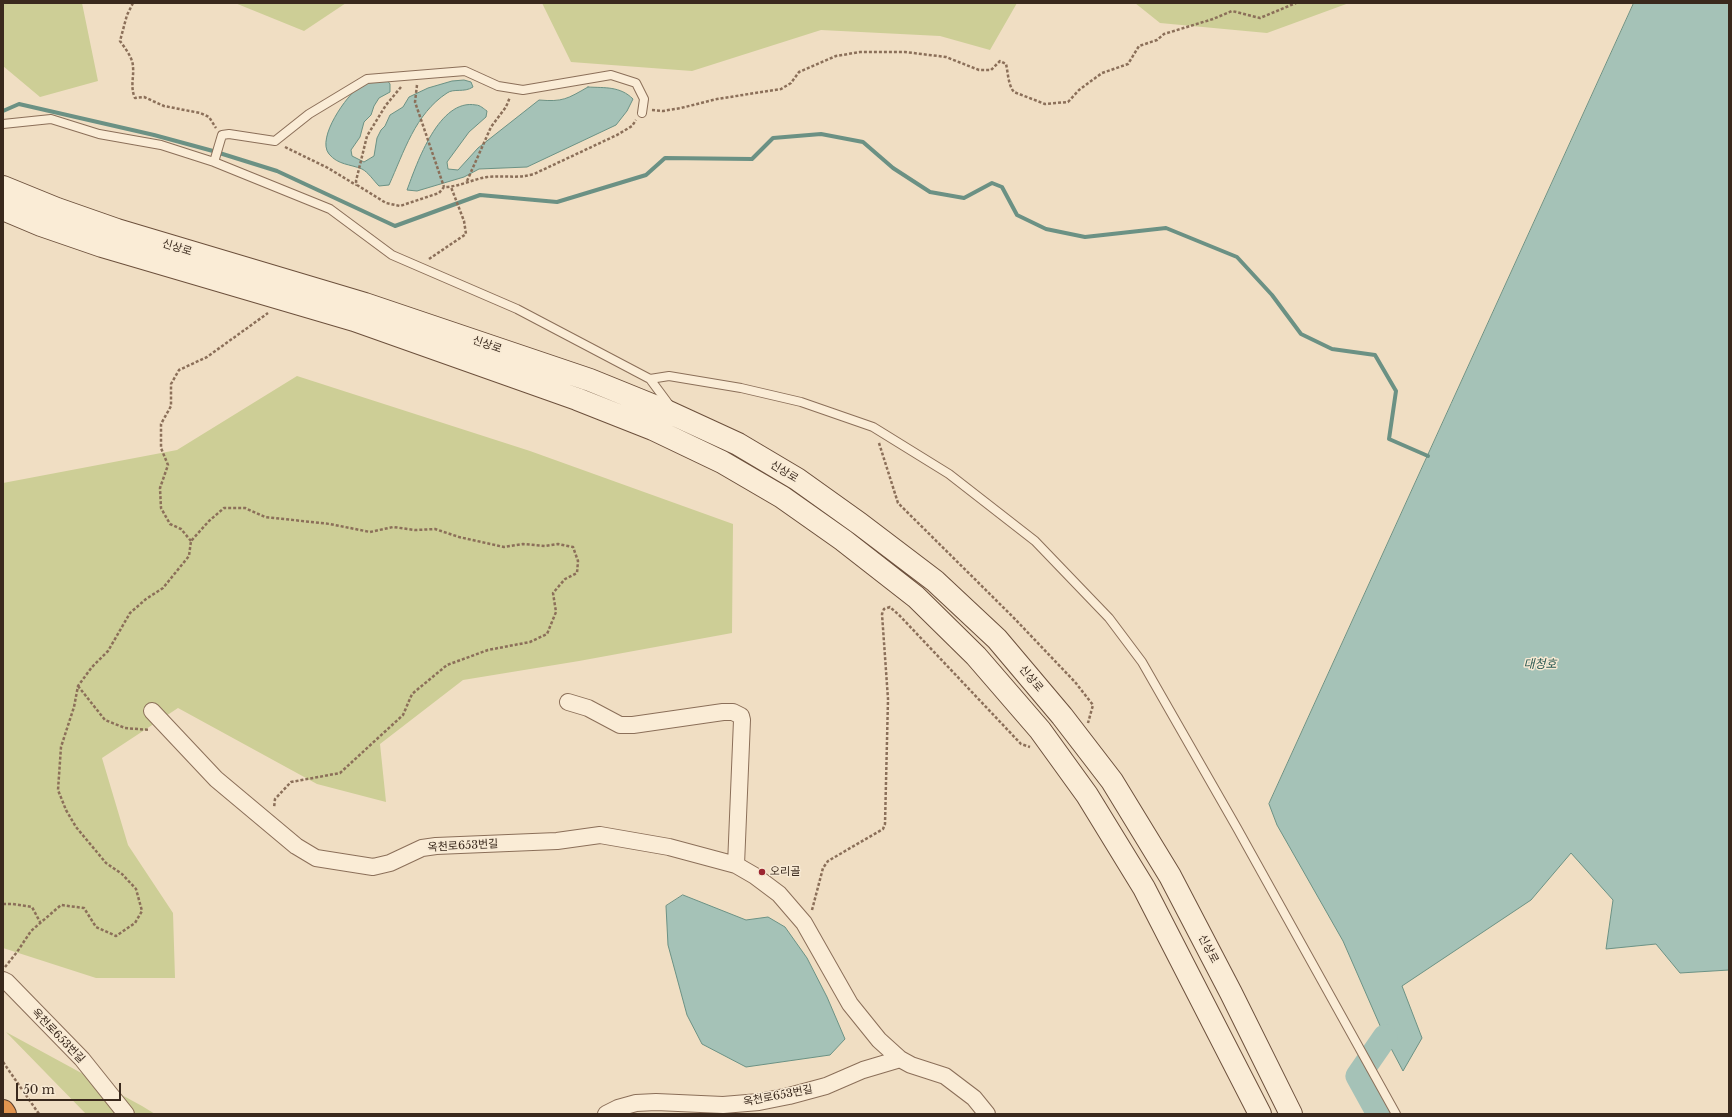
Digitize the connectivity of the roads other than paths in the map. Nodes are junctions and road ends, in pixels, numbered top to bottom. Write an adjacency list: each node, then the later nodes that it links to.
1 (642, 112): 3 (lane)
2 (3, 124): 3 (lane)
3 (214, 162): 6 (lane)
4 (3, 187): 7 (street, 신상로)
5 (3, 209): 18 (street, 신상로)
6 (650, 379): 7 (lane); 20 (lane)
7 (676, 415): 19 (street, 신상로)
8 (568, 702): 10 (street)
9 (152, 711): 10 (street, 옥천로653번길)
10 (736, 865): 12 (street, 옥천로653번길)
11 (3, 980): 15 (street, 옥천로653번길)
12 (900, 1059): 16 (street, 옥천로653번길); 17 (street, 옥천로653번길)
13 (3, 1111): 14 (highway)
14 (5, 1114)
15 (126, 1114)
16 (606, 1114)
17 (987, 1114)
18 (1260, 1114)
19 (1291, 1114)
20 (1396, 1114)

